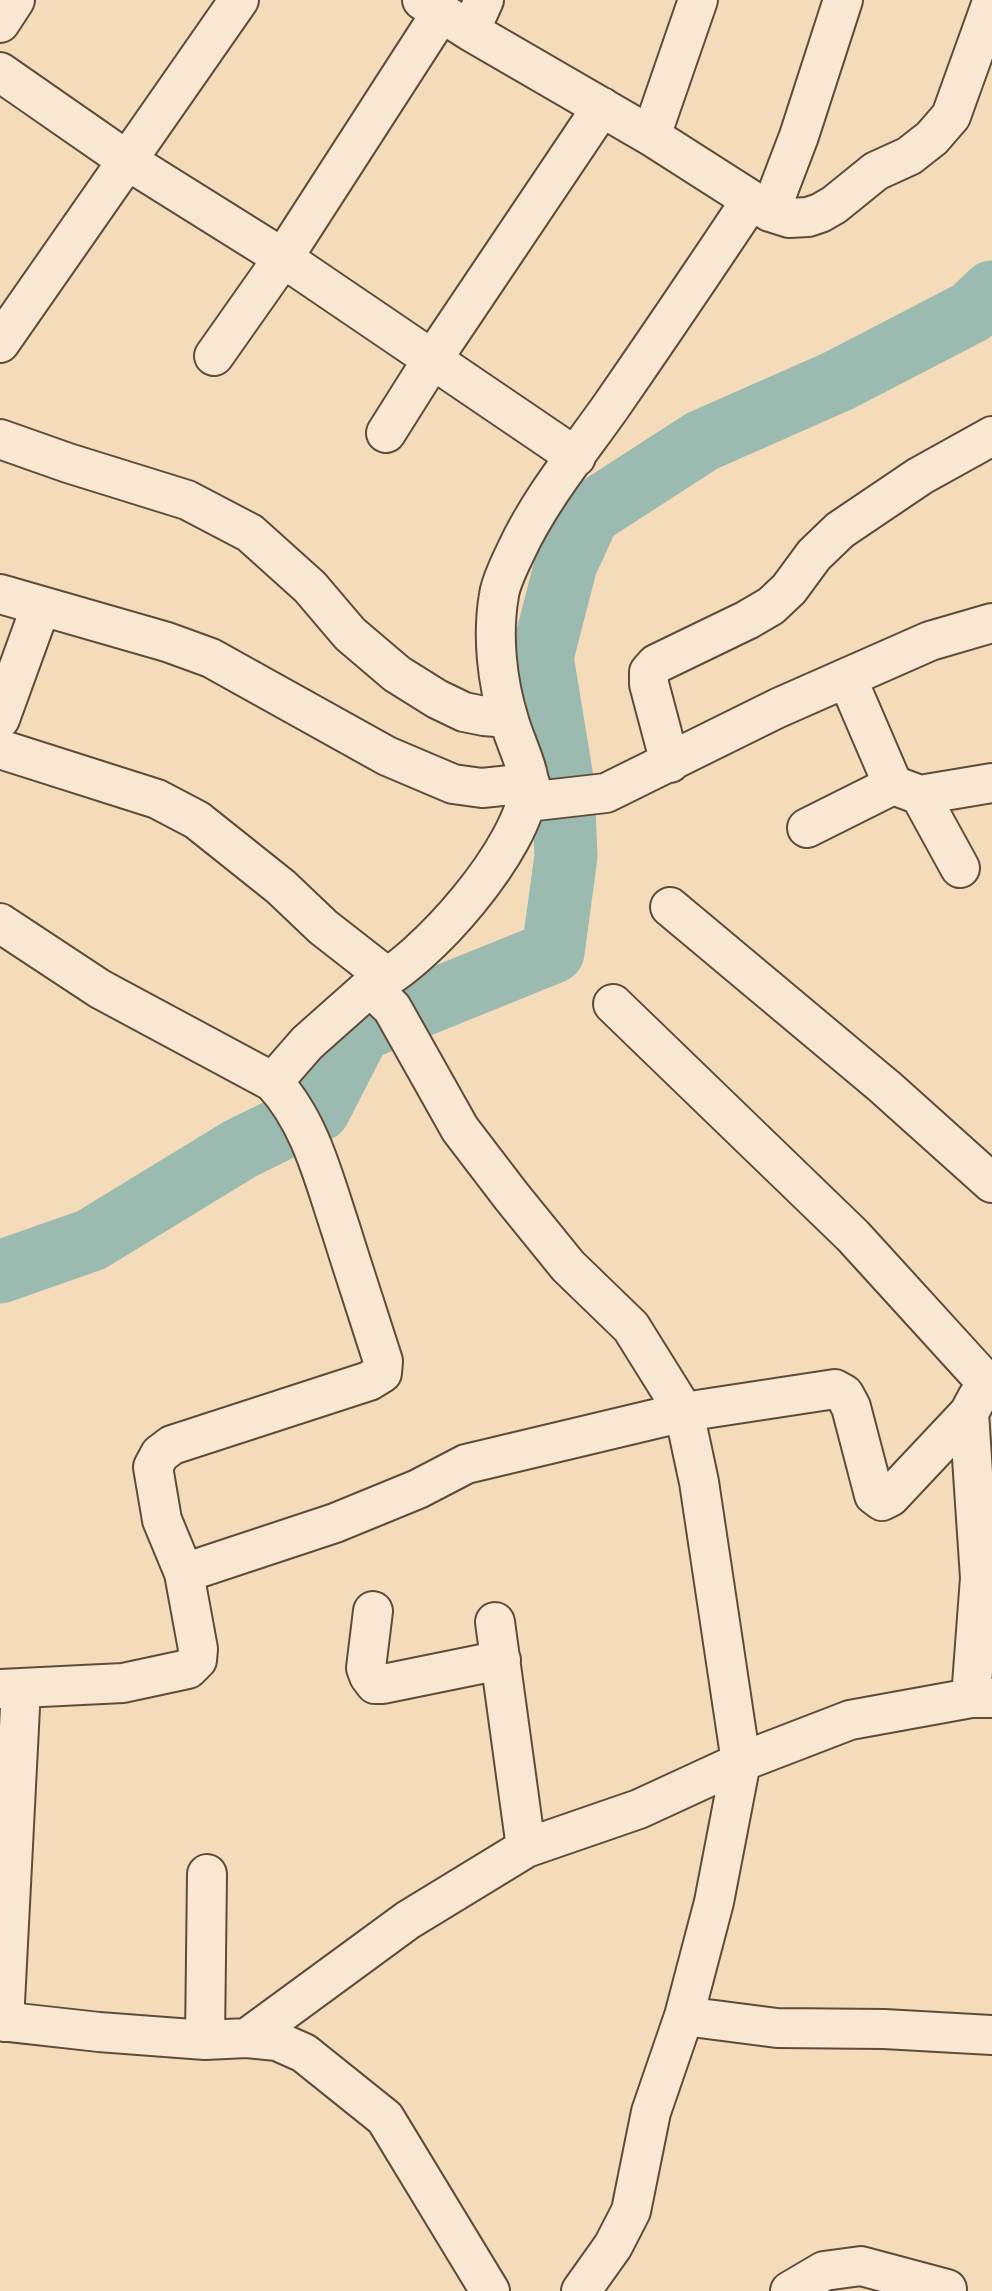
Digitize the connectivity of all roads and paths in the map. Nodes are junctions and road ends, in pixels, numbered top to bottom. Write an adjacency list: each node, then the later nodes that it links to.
1 (15, 0): 7 (street)
2 (239, 0): 11 (street)
3 (698, 0): 10 (street)
4 (843, 0): 12 (street)
5 (992, 2): 12 (street)
6 (454, 11): 9 (street); 13 (street)
7 (0, 23)
8 (0, 72): 11 (street)
9 (602, 107): 10 (street); 16 (street)
10 (651, 136): 12 (street)
11 (128, 160): 13 (street); 14 (street)
12 (760, 206): 20 (street)
13 (283, 258): 15 (street); 16 (street)
14 (0, 343)
15 (214, 356)
16 (432, 360): 17 (street); 20 (street)
17 (386, 433)
18 (992, 436): 28 (street)
19 (0, 439): 25 (street)
20 (576, 457): 25 (street)
21 (0, 594): 22 (street)
22 (41, 606): 26 (street); 31 (street)
23 (992, 623): 24 (street)
24 (848, 678): 28 (street); 30 (street)
25 (508, 718): 31 (street)
26 (0, 719)
27 (0, 749): 36 (street)
28 (670, 762): 31 (street)
29 (992, 783): 30 (street)
30 (906, 790): 32 (street); 33 (street)
31 (534, 795): 36 (street)
32 (807, 828)
33 (961, 868)
34 (670, 906): 39 (street)
35 (0, 923): 38 (street)
36 (389, 1002): 38 (street); 41 (street)
37 (613, 1004): 40 (street)
38 (284, 1096): 42 (street)
39 (992, 1183)
40 (982, 1389): 41 (street); 43 (street)
41 (684, 1412): 42 (street); 49 (street)
42 (184, 1573): 47 (street)
43 (986, 1579): 48 (street)
44 (373, 1611): 46 (street)
45 (495, 1622): 46 (street)
46 (500, 1660): 50 (street)
47 (10, 1688): 53 (street)
48 (982, 1698): 49 (street)
49 (741, 1762): 50 (street); 52 (street)
50 (526, 1848): 55 (street)
51 (207, 1874): 56 (street)
52 (684, 2016): 54 (street); 59 (street)
53 (2, 2022): 56 (street)
54 (992, 2035)
55 (247, 2038): 56 (street); 58 (street)
56 (205, 2040)
57 (947, 2289): 60 (street)
58 (490, 2291)
59 (581, 2291)
60 (790, 2291)

